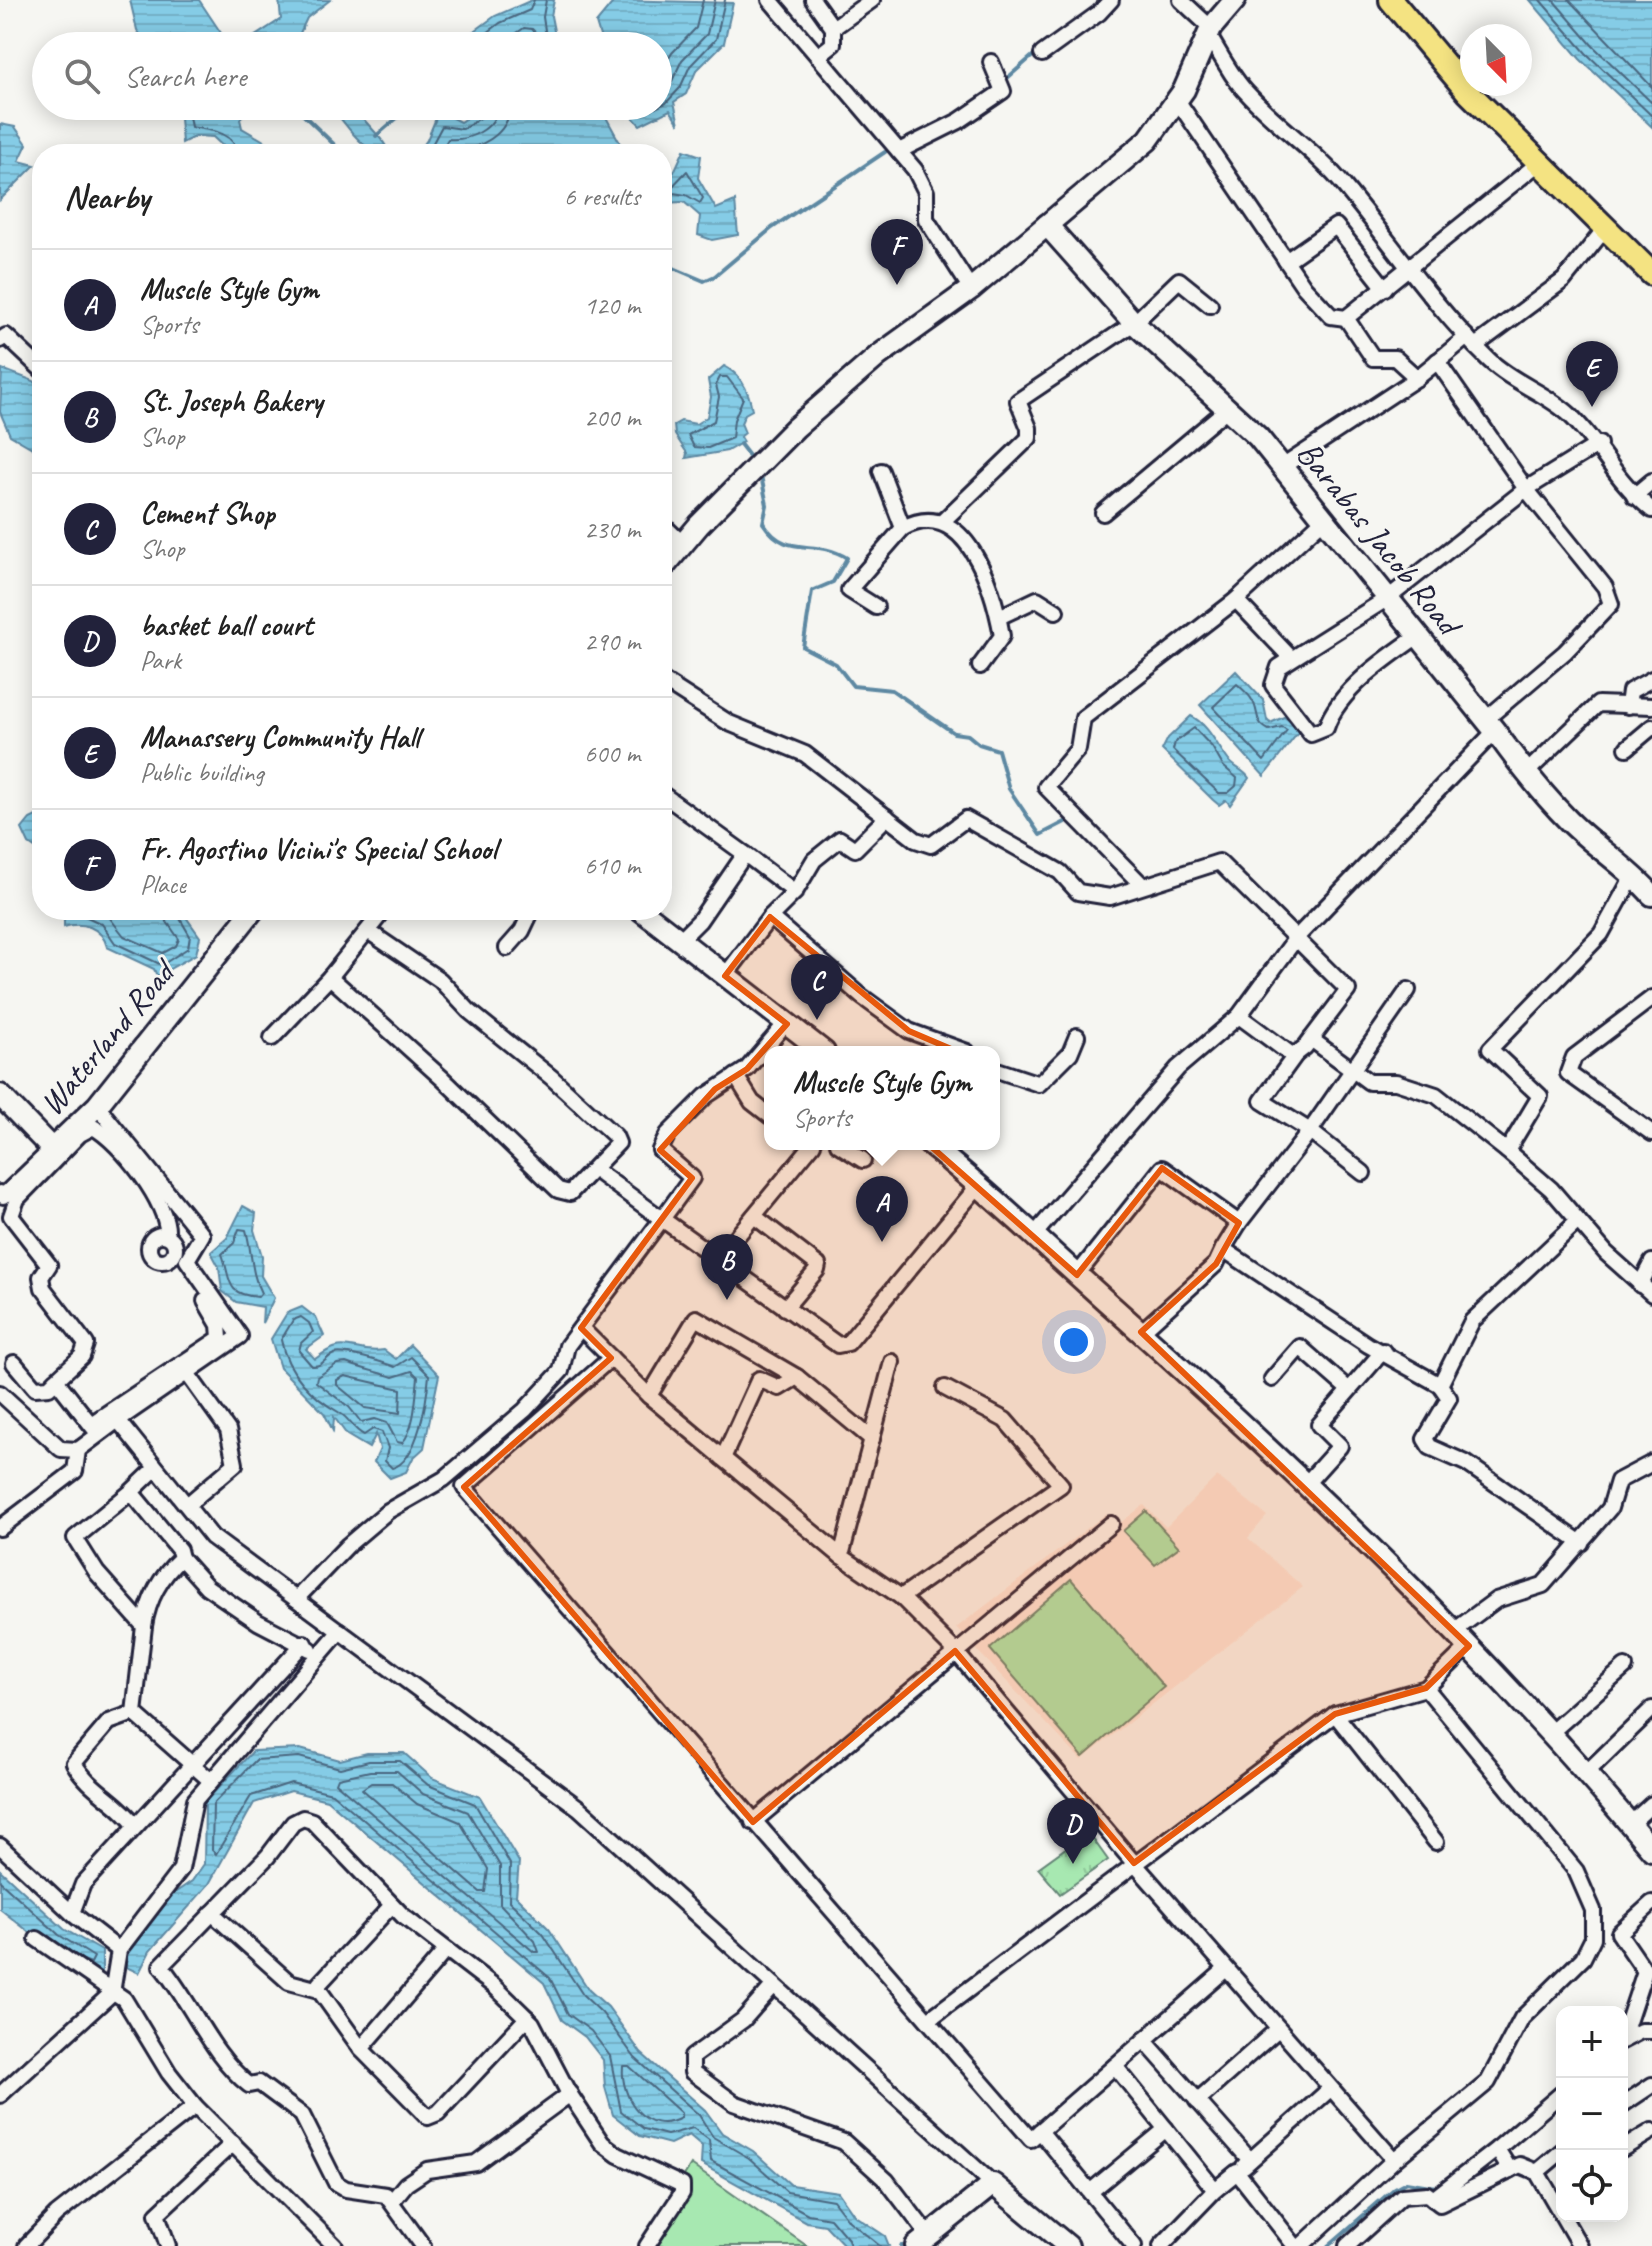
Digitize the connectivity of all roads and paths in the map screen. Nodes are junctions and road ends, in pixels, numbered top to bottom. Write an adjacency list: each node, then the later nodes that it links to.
1 (770, 0): 11 (street)
2 (813, 0): 8 (street)
3 (872, 0): 8 (street)
4 (1111, 0): 10 (street)
5 (1181, 0): 9 (street)
6 (1235, 0): 9 (main road)
7 (1391, 0): 15 (main road)
8 (833, 28): 11 (street)
9 (1209, 31): 13 (main road); 19 (street)
10 (1042, 54)
11 (818, 56): 14 (street)
12 (991, 62): 14 (street)
13 (1177, 100): 16 (main road); 18 (street)
14 (899, 151): 22 (street)
15 (1540, 162): 17 (main road); 19 (street)
16 (1047, 225): 22 (main road); 25 (main road, Barabas Jacob Road)
17 (1607, 226): 20 (main road); 27 (street)
18 (1286, 261): 21 (street); 24 (street)
19 (1409, 269): 21 (street); 27 (street)
20 (1652, 274)
21 (1385, 288): 24 (street)
22 (971, 289): 44 (main road)
23 (1210, 305): 25 (street)
24 (1346, 318): 30 (street)
25 (1134, 323): 31 (main road, Barabas Jacob Road); 41 (street)
26 (0, 340): 28 (street)
27 (1471, 341): 29 (street); 32 (street)
28 (32, 361)
29 (1437, 361): 30 (street); 36 (street)
30 (1417, 378): 33 (street)
31 (1226, 410): 33 (main road, Barabas Jacob Road); 39 (street)
32 (1599, 444): 36 (street); 37 (street)
33 (1282, 467): 40 (main road, Barabas Jacob Road)
34 (881, 471): 42 (street)
35 (1652, 481): 37 (street)
36 (1526, 489): 46 (street); 58 (street)
37 (1634, 496): 38 (street)
38 (1652, 510)
39 (1103, 513)
40 (1324, 519): 46 (main road, Barabas Jacob Road); 47 (street)
41 (943, 521): 42 (street); 50 (street)
42 (903, 528): 48 (street)
43 (672, 534): 44 (street)
44 (683, 544): 45 (main road)
45 (672, 557)
46 (1388, 598): 51 (main road, Barabas Jacob Road); 52 (street)
47 (1236, 600): 52 (street); 66 (street)
48 (876, 607)
49 (1056, 611): 50 (street)
50 (999, 617): 53 (street)
51 (1418, 636): 52 (street); 58 (main road, Barabas Jacob Road)
52 (1291, 658)
53 (980, 666)
54 (1652, 679): 56 (street)
55 (672, 686): 63 (street)
56 (1628, 706): 57 (street); 61 (street)
57 (1652, 706)
58 (1490, 725): 61 (main road, Barabas Jacob Road); 75 (street)
59 (1652, 727): 60 (street)
60 (1627, 748)
61 (1525, 774): 65 (main road, Barabas Jacob Road)
62 (672, 801): 64 (street)
63 (887, 817): 66 (street); 67 (street)
64 (745, 854): 67 (street); 76 (street)
65 (1634, 874): 68 (main road, Barabas Jacob Road); 104 (street)
66 (1142, 885): 75 (street)
67 (795, 892): 69 (street)
68 (1652, 895)
69 (770, 917): 78 (street); 89 (street)
70 (245, 920): 96 (main road, Waterland Road)
71 (376, 920): 74 (street)
72 (527, 920): 77 (street)
73 (654, 920): 76 (main road)
74 (368, 931): 79 (street); 106 (street)
75 (1296, 938): 82 (street); 86 (street)
76 (680, 940): 78 (main road)
77 (507, 948)
78 (725, 976): 83 (main road)
79 (330, 977): 85 (street); 106 (street)
80 (1408, 990): 93 (street)
81 (1652, 998): 99 (street)
82 (1239, 1016): 91 (street); 115 (street)
83 (786, 1023): 87 (street); 88 (main road)
84 (1077, 1036): 92 (street)
85 (272, 1038)
86 (1311, 1039): 91 (street); 93 (street)
87 (766, 1046)
88 (816, 1046)
89 (950, 1046)
90 (764, 1049): 94 (street)
91 (1296, 1054): 98 (street)
92 (1000, 1071)
93 (1351, 1071): 98 (street); 104 (street)
94 (736, 1076): 97 (street); 111 (street)
95 (0, 1095): 100 (main road, Waterland Road)
96 (97, 1106): 100 (main road, Waterland Road); 113 (street)
97 (764, 1111)
98 (1310, 1131): 107 (street); 114 (street)
99 (1652, 1133)
100 (52, 1149): 109 (street)
101 (808, 1150): 110 (street)
102 (847, 1150): 105 (street)
103 (936, 1150): 108 (main road)
104 (1507, 1151): 112 (street)
105 (863, 1160)
106 (595, 1170): 111 (street)
107 (1363, 1173)
108 (978, 1186): 115 (main road); 122 (street)
109 (1, 1196)
110 (754, 1216): 118 (street); 122 (street)
111 (662, 1219): 118 (street); 123 (street)
112 (1578, 1221): 121 (street); 133 (street)
113 (193, 1222): 116 (street); 129 (street)
114 (1239, 1223): 117 (street); 120 (street)
115 (1034, 1235): 120 (main road)
116 (171, 1243): 132 (street); 139 (street)
117 (1223, 1249): 124 (street); 125 (street)
118 (719, 1258): 122 (street)
119 (1652, 1262): 121 (street)
120 (1077, 1275): 124 (main road)
121 (1646, 1290)
122 (785, 1308)
123 (581, 1328): 126 (street); 154 (street)
124 (1141, 1332): 145 (main road)
125 (1383, 1351): 133 (street); 135 (street)
126 (611, 1358): 137 (street); 172 (street)
127 (892, 1362): 140 (street)
128 (14, 1363): 132 (street)
129 (187, 1373): 138 (street); 147 (street)
130 (797, 1377): 137 (street); 140 (street); 142 (street)
131 (1272, 1379): 135 (street)
132 (56, 1380): 139 (street)
133 (1440, 1385): 150 (street)
134 (945, 1388): 153 (street)
135 (1348, 1389): 145 (street)
136 (0, 1393): 141 (street)
137 (649, 1396): 142 (street)
138 (118, 1420): 139 (street); 144 (street)
139 (95, 1429): 141 (street)
140 (872, 1439): 151 (street)
141 (78, 1450): 149 (street)
142 (723, 1458): 151 (street)
143 (1652, 1463): 150 (street)
144 (156, 1468): 146 (street); 147 (street)
145 (1305, 1485): 157 (main road)
146 (131, 1492): 152 (street); 155 (street)
147 (187, 1505): 154 (street)
148 (1111, 1524): 160 (street)
149 (0, 1528)
150 (1581, 1543): 157 (street)
151 (841, 1556): 153 (street)
152 (181, 1558): 155 (street); 158 (street)
153 (901, 1597): 160 (street)
154 (296, 1599): 156 (street)
155 (144, 1626): 165 (street)
156 (340, 1631): 161 (street); 187 (street)
157 (1454, 1631): 159 (main road)
158 (304, 1643): 161 (street); 168 (street)
159 (1469, 1646): 163 (street); 167 (main road)
160 (955, 1651): 172 (street); 178 (street)
161 (318, 1657): 170 (street)
162 (1625, 1667): 167 (street)
163 (1426, 1688): 166 (street); 215 (street)
164 (1652, 1709): 169 (street)
165 (134, 1713): 168 (street); 174 (street)
166 (1335, 1714): 175 (street); 178 (street)
167 (1549, 1734): 169 (main road)
168 (193, 1765): 170 (street); 174 (street)
169 (1584, 1775): 173 (main road)
170 (211, 1781): 185 (street)
171 (1652, 1804): 173 (street)
172 (753, 1822): 191 (street)
173 (1630, 1824): 177 (main road)
174 (135, 1825): 181 (street)
175 (1436, 1842)
176 (0, 1846): 181 (street)
177 (1652, 1850)
178 (1134, 1863): 186 (street); 191 (street)
179 (1652, 1903): 192 (street)
180 (392, 1905): 182 (street); 184 (street); 189 (street)
181 (72, 1913): 185 (street)
182 (212, 1913): 189 (street); 224 (street)
183 (37, 1939): 188 (street)
184 (445, 1951): 190 (street); 197 (street)
185 (117, 1955): 188 (street)
186 (1226, 1969): 193 (street); 196 (street)
187 (774, 1985): 219 (street); 226 (street)
188 (112, 1989): 201 (street); 206 (street)
189 (319, 1990): 197 (street)
190 (527, 2018): 197 (street); 202 (street)
191 (928, 2020): 208 (street)
192 (1628, 2023)
193 (1278, 2029): 200 (street); 204 (street)
194 (1652, 2031): 195 (street)
195 (1628, 2038)
196 (1144, 2040): 198 (street); 204 (street)
197 (361, 2049)
198 (1115, 2066): 207 (street); 208 (street)
199 (1652, 2085): 205 (street)
200 (1330, 2089): 214 (street); 215 (street)
201 (1, 2091)
202 (570, 2094): 224 (street); 231 (street)
203 (1556, 2098): 212 (street)
204 (1197, 2101): 214 (street)
205 (1628, 2101)
206 (195, 2106): 210 (street); 227 (street)
207 (1166, 2129): 220 (street); 222 (street)
208 (1040, 2131): 222 (street)
209 (1652, 2131): 211 (street)
210 (233, 2143): 228 (street); 229 (street)
211 (1628, 2145)
212 (1497, 2149): 216 (street); 223 (street)
213 (1556, 2156): 218 (street)
214 (1250, 2160): 217 (street)
215 (1394, 2160): 236 (street)
216 (1510, 2170): 218 (street); 223 (street)
217 (1237, 2172): 220 (street); 235 (street)
218 (1537, 2172): 221 (street)
219 (993, 2184): 226 (main road); 232 (main road)
220 (1215, 2190): 234 (street)
221 (1556, 2190)
222 (1090, 2192): 233 (street)
223 (1433, 2199): 237 (street)
224 (392, 2201): 230 (street)
225 (1570, 2222): 238 (street)
226 (922, 2241)
227 (26, 2246)
228 (168, 2246)
229 (335, 2246)
230 (423, 2246)
231 (647, 2246)
232 (1068, 2246)
233 (1134, 2246)
234 (1161, 2246)
235 (1295, 2246)
236 (1301, 2246)
237 (1347, 2246)
238 (1580, 2246)

